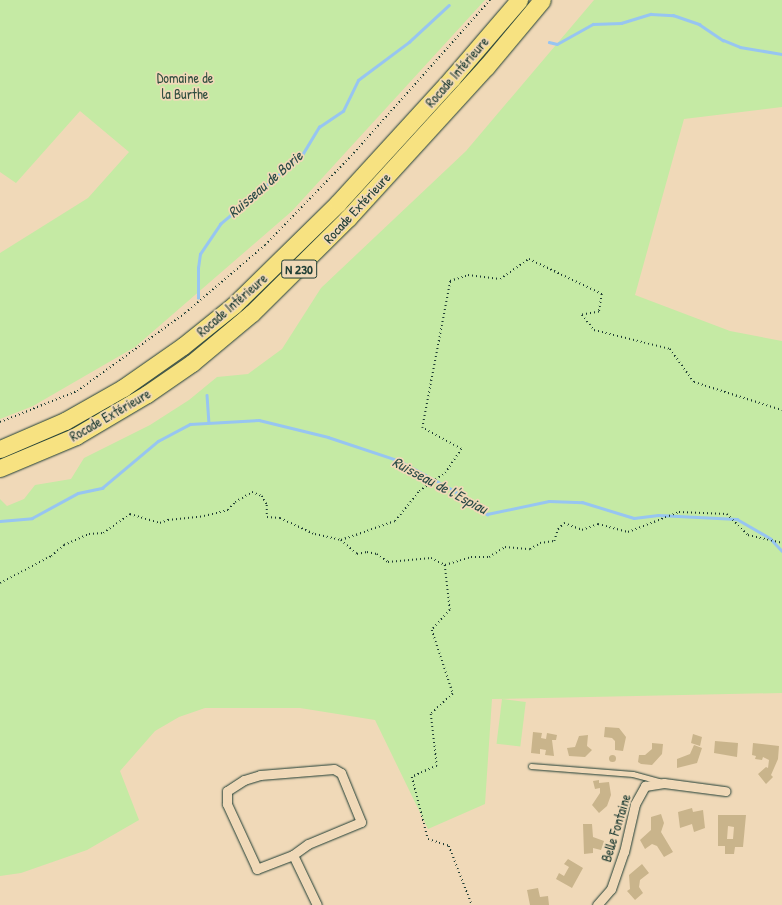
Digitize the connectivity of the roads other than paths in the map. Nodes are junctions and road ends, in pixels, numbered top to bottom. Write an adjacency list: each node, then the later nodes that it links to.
1 (519, 0): 3 (highway, Rocade Intérieure / N 230)
2 (542, 0): 4 (highway, Rocade Extérieure / N 230)
3 (0, 449)
4 (0, 468)
5 (531, 766): 6 (lane)
6 (664, 782): 7 (street, Belle Fontaine); 10 (street, Belle Fontaine)
7 (725, 791)
8 (293, 855): 8 (street); 9 (street)
9 (317, 905)
10 (597, 905)

